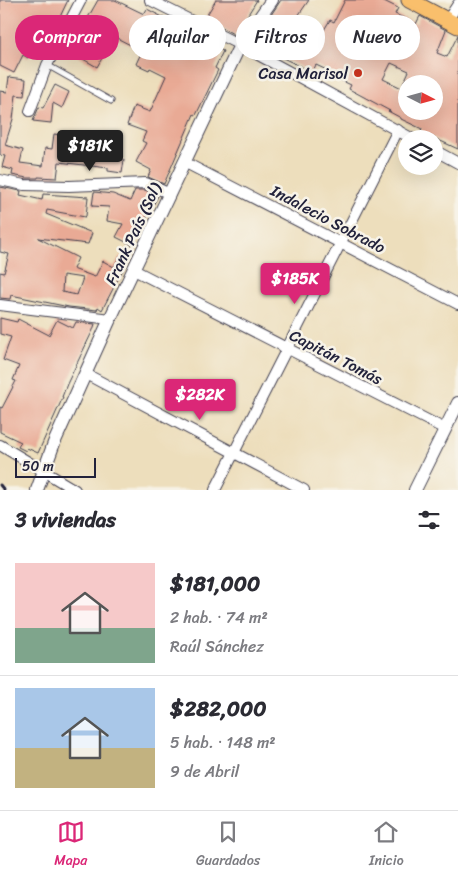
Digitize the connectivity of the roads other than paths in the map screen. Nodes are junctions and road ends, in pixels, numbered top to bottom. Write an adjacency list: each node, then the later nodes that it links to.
1 (82, 0): 11 (street)
2 (150, 0): 8 (street)
3 (272, 0): 6 (street, Frank País (Sol))
4 (409, 0): 7 (main road)
5 (458, 4): 7 (street)
6 (261, 15)
7 (452, 23)
8 (236, 43)
9 (236, 53): 16 (street, Frank País (Sol))
10 (268, 60): 14 (street)
11 (47, 65): 12 (lane); 13 (street)
12 (112, 101)
13 (30, 110)
14 (398, 130): 20 (street)
15 (443, 155): 17 (street)
16 (184, 162): 19 (street, Frank País (Sol)); 20 (street, Indalecio Sobrado)
17 (458, 163)
18 (0, 180): 19 (street)
19 (170, 194): 21 (street, Frank País (Sol))
20 (340, 243): 22 (street, Indalecio Sobrado); 25 (street)
21 (134, 270): 24 (street, Frank País (Sol)); 25 (street, Capitán Tomás)
22 (458, 304)
23 (0, 305): 24 (street)
24 (110, 319): 26 (street, Frank País (Sol))
25 (287, 349): 28 (street, Capitán Tomás); 30 (street)
26 (86, 374): 30 (street); 31 (street, Frank País (Sol))
27 (458, 405): 28 (street)
28 (445, 429): 36 (street)
29 (0, 445): 31 (street)
30 (234, 453): 34 (street); 35 (street)
31 (43, 471): 32 (street, Frank País (Sol)); 33 (street)
32 (37, 490)
33 (75, 490)
34 (215, 490)
35 (304, 490)
36 (415, 490)

